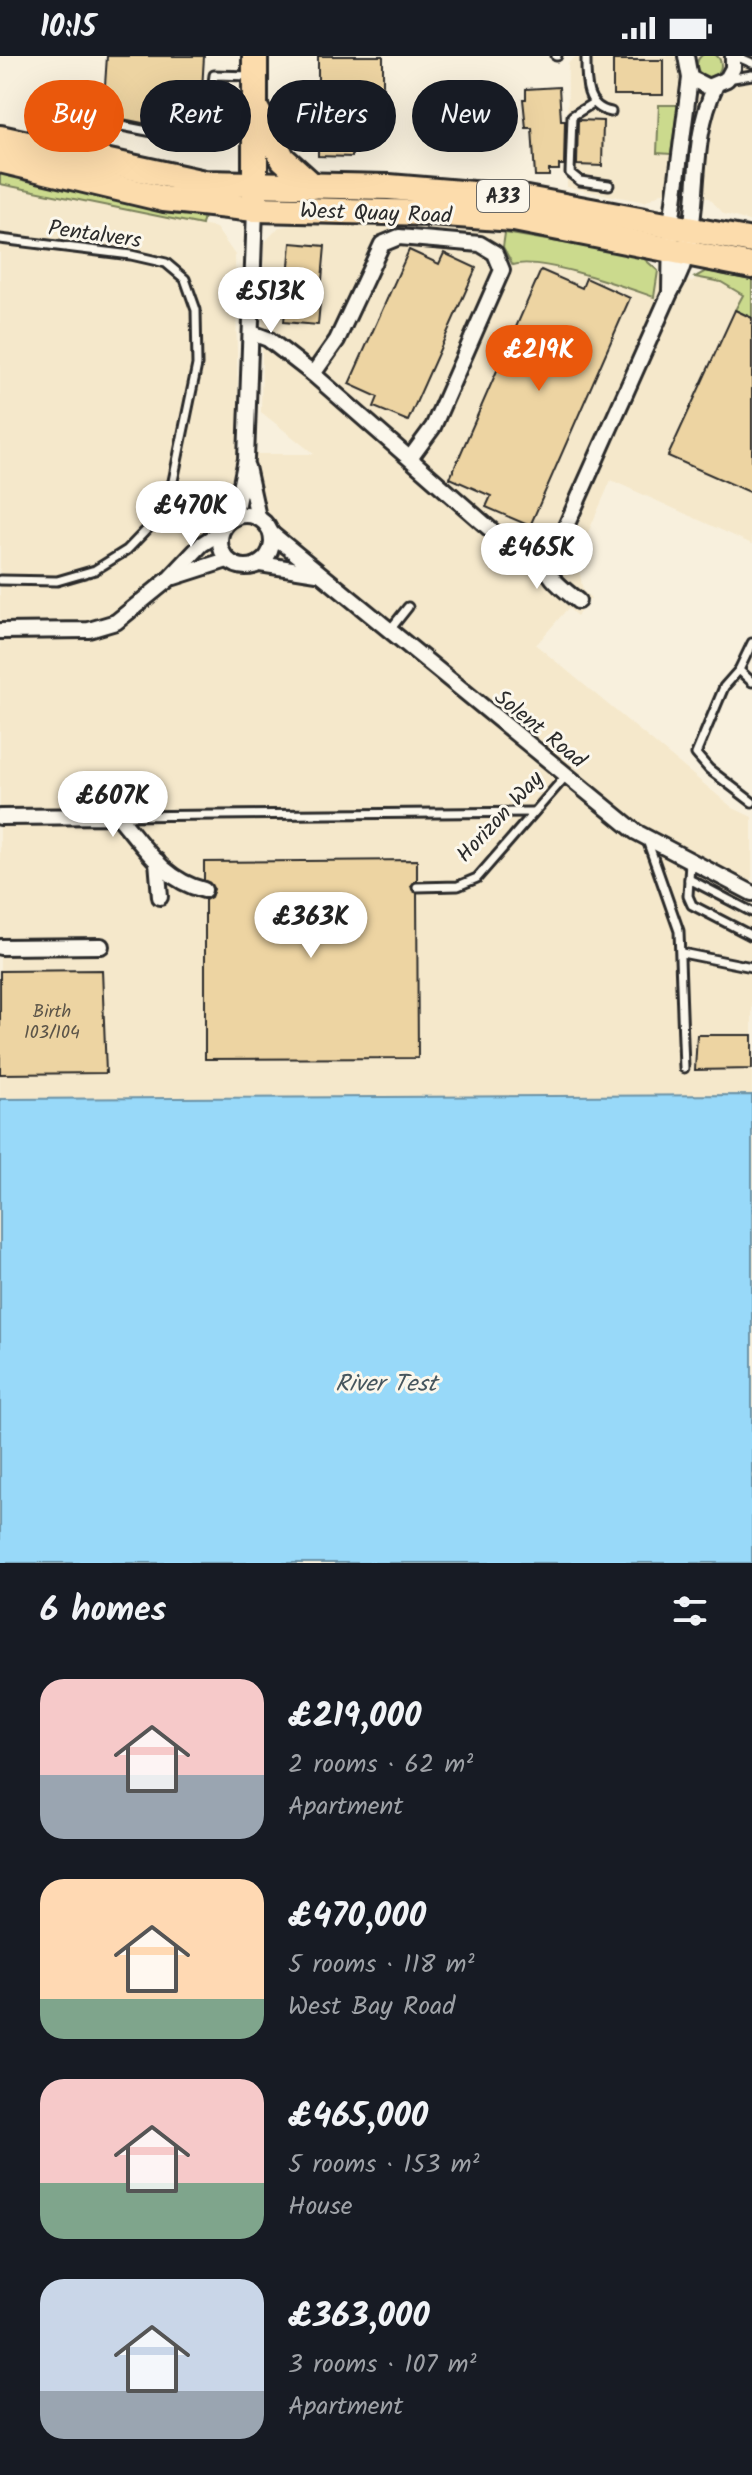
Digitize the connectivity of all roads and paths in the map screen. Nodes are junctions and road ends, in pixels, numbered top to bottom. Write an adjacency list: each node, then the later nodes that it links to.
1 (586, 56): 8 (lane)
2 (734, 56): 3 (lane); 7 (street)
3 (752, 63)
4 (684, 64): 7 (street); 17 (street)
5 (254, 66): 9 (main road); 11 (lane)
6 (752, 75): 7 (lane)
7 (721, 83): 17 (street)
8 (593, 103): 10 (lane); 14 (lane)
9 (255, 107): 15 (main road); 16 (main road)
10 (611, 112)
11 (124, 126)
12 (0, 138): 16 (main road, West Quay Road / A33)
13 (0, 160): 16 (main road, West Quay Road / A33)
14 (609, 185)
15 (313, 186): 16 (main road, West Quay Road / A33); 17 (main road, West Quay Road / A33)
16 (255, 198): 17 (main road, West Quay Road / A33); 21 (street)
17 (680, 238): 19 (main road, West Quay Road / A33); 20 (main road, West Quay Road / A33); 29 (street)
18 (0, 239): 34 (lane, Pentalvers)
19 (752, 241)
20 (752, 266)
21 (252, 333): 22 (street); 24 (street)
22 (313, 374): 23 (street); 23 (street)
23 (411, 457): 29 (street)
24 (246, 459): 25 (street); 26 (street)
25 (258, 517): 26 (street); 28 (street)
26 (234, 518): 27 (street)
27 (221, 532): 30 (street); 33 (street)
28 (272, 534): 31 (street); 32 (street, Solent Road)
29 (541, 554): 35 (street)
30 (227, 560): 31 (street); 33 (street)
31 (260, 564): 32 (street)
32 (318, 573): 38 (street, Solent Road)
33 (169, 579): 37 (street)
34 (0, 580)
35 (578, 601)
36 (408, 607): 38 (lane)
37 (0, 631)
38 (389, 631): 42 (street, Solent Road)
39 (752, 643): 40 (lane)
40 (739, 670): 41 (lane); 43 (lane)
41 (752, 682)
42 (565, 777): 44 (lane, Horizon Way); 47 (street, Solent Road)
43 (752, 802)
44 (534, 812): 45 (lane); 51 (lane, Horizon Way)
45 (118, 816): 46 (street); 48 (street)
46 (0, 817)
47 (646, 838): 49 (street, Solent Road); 59 (lane)
48 (157, 861): 52 (street); 54 (street)
49 (690, 862): 50 (lane); 53 (street, Solent Road)
50 (689, 879): 55 (lane); 56 (lane)
51 (417, 887)
52 (204, 890)
53 (752, 893)
54 (160, 897)
55 (752, 912)
56 (752, 936)
57 (101, 946): 58 (street)
58 (0, 947)
59 (682, 953): 60 (lane); 61 (lane)
60 (752, 967)
61 (684, 1068)

